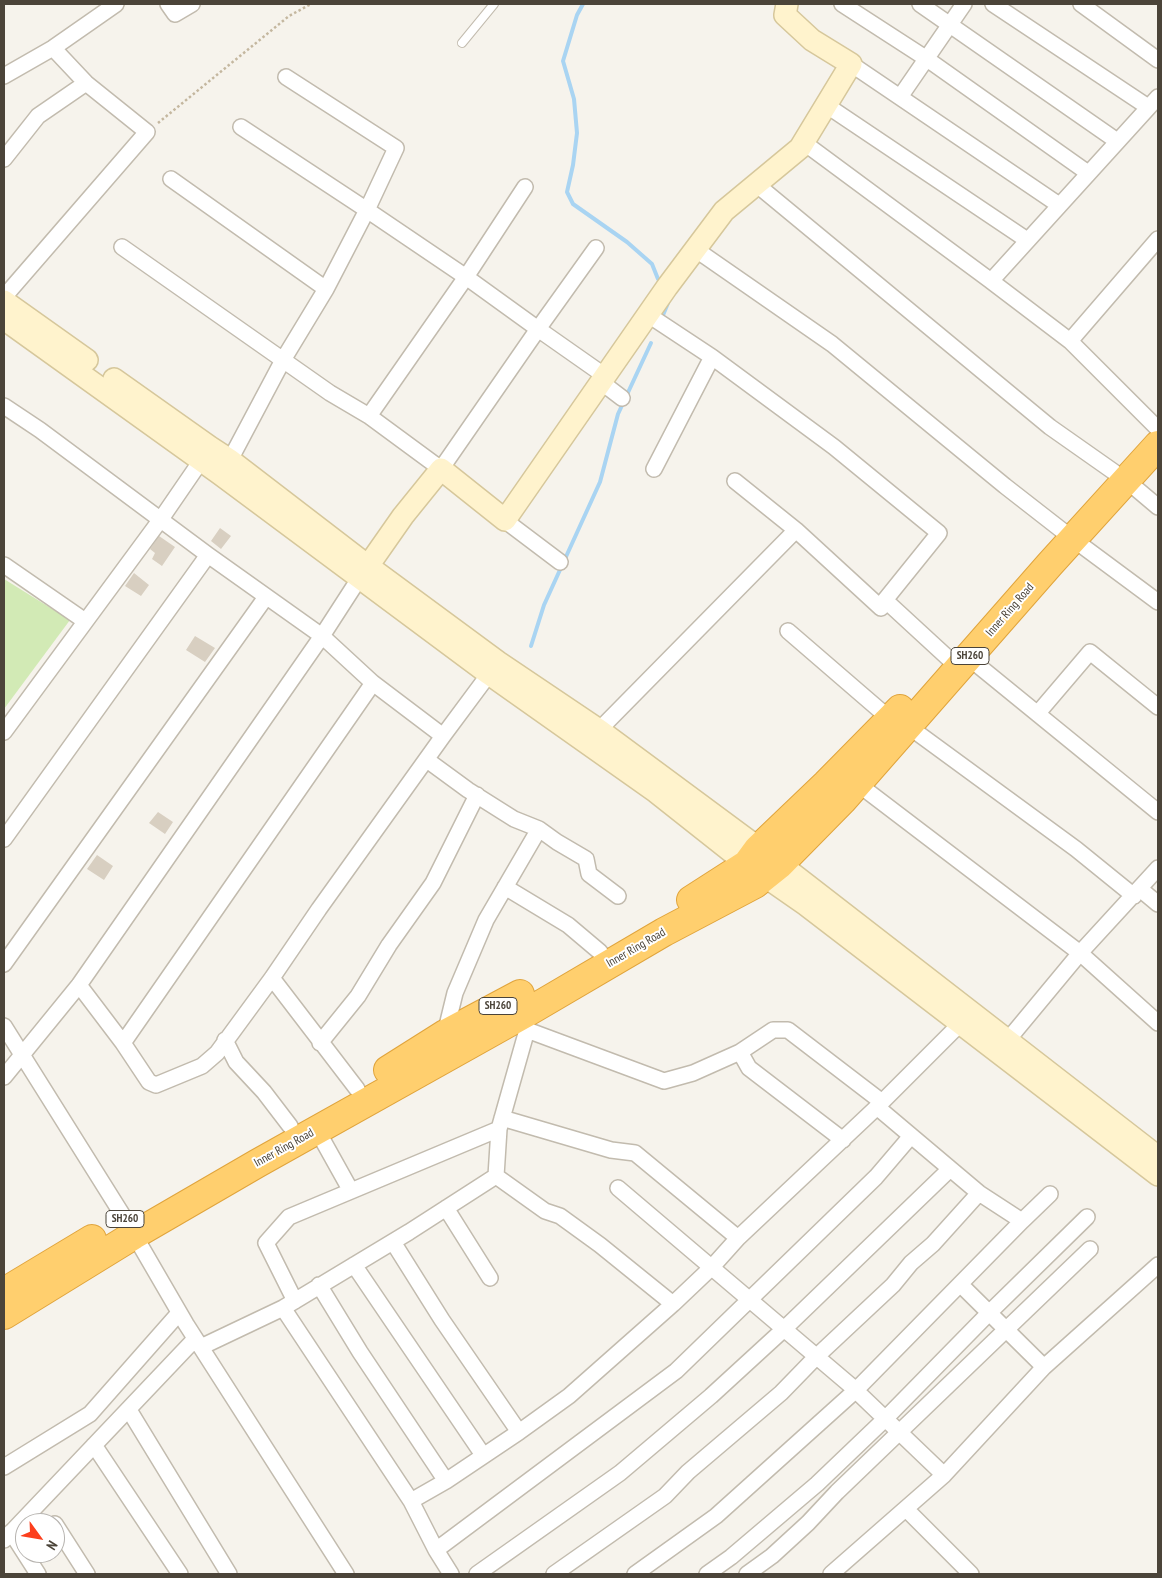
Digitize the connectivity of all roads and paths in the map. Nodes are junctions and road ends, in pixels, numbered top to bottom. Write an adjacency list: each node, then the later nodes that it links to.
1 (116, 4): 14 (street)
2 (168, 4): 3 (street)
3 (192, 4)
4 (310, 4): 25 (path)
5 (494, 4): 13 (lane)
6 (787, 4): 17 (street)
7 (842, 4): 15 (street)
8 (920, 4): 12 (street)
9 (964, 4): 12 (street)
10 (993, 4): 22 (street)
11 (1081, 4): 16 (street)
12 (951, 24): 15 (street); 26 (street)
13 (462, 43)
14 (53, 48): 18 (street); 20 (street)
15 (926, 59): 21 (street); 29 (street)
16 (1158, 60)
17 (851, 64): 21 (street); 23 (street)
18 (4, 76)
19 (286, 77): 34 (street)
20 (86, 83): 25 (street); 28 (street)
21 (900, 97): 33 (street)
22 (1153, 102): 26 (street)
23 (826, 105): 27 (street); 36 (street)
24 (241, 127): 34 (street)
25 (147, 132): 43 (street)
26 (1117, 141): 29 (street)
27 (803, 142): 31 (street); 41 (street)
28 (4, 159)
29 (1088, 173): 33 (street)
30 (171, 179): 42 (street)
31 (756, 184): 39 (street); 60 (street)
32 (525, 187): 40 (street)
33 (1059, 205): 36 (street)
34 (367, 210): 40 (street); 42 (street)
35 (1158, 239): 48 (street)
36 (1027, 240): 41 (street)
37 (122, 247): 50 (street)
38 (596, 248): 47 (street)
39 (696, 249): 45 (street); 66 (street)
40 (466, 277): 47 (street); 54 (street)
41 (991, 281): 48 (street)
42 (326, 289): 50 (street)
43 (4, 297)
44 (4, 301): 56 (street)
45 (647, 314): 49 (street); 51 (street)
46 (4, 319): 56 (street)
47 (538, 328): 51 (street); 59 (street)
48 (1070, 342): 55 (street)
49 (712, 357): 58 (street); 72 (street)
50 (283, 360): 54 (street); 57 (street)
51 (603, 379): 52 (street); 64 (street)
52 (622, 398)
53 (4, 406): 63 (street)
54 (369, 416): 59 (street)
55 (1158, 433): 60 (highway, Inner Ring Road)
56 (205, 454): 57 (street); 63 (street)
57 (225, 467): 70 (street)
58 (654, 469)
59 (441, 470): 64 (street); 70 (street)
60 (1120, 476): 62 (street); 66 (highway, Inner Ring Road)
61 (735, 481): 65 (street)
62 (1158, 507)
63 (161, 519): 67 (street); 74 (street)
64 (503, 519): 68 (street)
65 (796, 530): 72 (street); 85 (street)
66 (1067, 534): 73 (street); 77 (highway, Inner Ring Road)
67 (208, 555): 71 (street); 91 (street)
68 (560, 562)
69 (4, 565): 74 (street)
70 (364, 572): 76 (street); 78 (street)
71 (266, 597): 76 (street); 100 (street)
72 (885, 600): 77 (street)
73 (1158, 602)
74 (85, 621): 83 (street)
75 (788, 631): 82 (street)
76 (322, 636): 79 (street); 102 (street)
77 (958, 658): 81 (street); 82 (highway, Inner Ring Road)
78 (493, 668): 84 (street); 85 (street)
79 (373, 683): 84 (street); 109 (street)
80 (1158, 707): 81 (street)
81 (1038, 713): 89 (street)
82 (899, 723): 87 (highway, Inner Ring Road / SH260); 92 (highway, Inner Ring Road); 95 (street)
83 (4, 732)
84 (443, 736): 86 (street)
85 (591, 736): 92 (street)
86 (427, 760): 88 (street); 101 (street)
87 (858, 784): 92 (highway, Inner Ring Road / SH260); 99 (street)
88 (477, 795): 90 (street); 110 (street)
89 (1158, 812)
90 (539, 829): 94 (street); 96 (street)
91 (4, 839)
92 (762, 863): 98 (highway, Inner Ring Road / SH260); 103 (street); 104 (highway, Inner Ring Road)
93 (1158, 868): 95 (street)
94 (505, 887): 98 (street); 107 (street)
95 (1137, 892): 97 (street); 99 (street)
96 (618, 896)
97 (1158, 904)
98 (600, 952): 107 (highway, Inner Ring Road / SH260)
99 (1080, 953): 105 (street); 111 (street)
100 (4, 964)
101 (272, 978): 108 (street); 110 (street)
102 (79, 985): 109 (street); 113 (street)
103 (967, 1017): 111 (street); 116 (street)
104 (526, 1021): 112 (street); 117 (street); 121 (highway, Inner Ring Road)
105 (1158, 1023)
106 (4, 1026): 113 (street)
107 (445, 1034): 115 (highway, Inner Ring Road / SH260)
108 (225, 1040): 109 (street); 118 (street)
109 (123, 1043)
110 (320, 1043): 115 (street)
111 (1003, 1046): 122 (street); 124 (street)
112 (740, 1052): 116 (street); 120 (street)
113 (22, 1057): 114 (street); 133 (street)
114 (4, 1078)
115 (357, 1089): 118 (highway, Inner Ring Road / SH260)
116 (880, 1105): 119 (street); 120 (street)
117 (501, 1124): 125 (street); 127 (street); 134 (street)
118 (290, 1126): 133 (highway, Inner Ring Road / SH260)
119 (911, 1136): 123 (street); 144 (street)
120 (843, 1140): 134 (street)
121 (324, 1142): 127 (street); 133 (highway, Inner Ring Road)
122 (1158, 1157)
123 (950, 1169): 128 (street); 150 (street)
124 (1158, 1175)
125 (496, 1176): 130 (street); 146 (street)
126 (618, 1188): 139 (street)
127 (351, 1191): 145 (street)
128 (979, 1193): 132 (street); 153 (street)
129 (1050, 1194): 132 (street)
130 (446, 1208): 135 (street); 140 (street)
131 (1087, 1217): 147 (street)
132 (1022, 1221): 141 (street)
133 (130, 1227): 143 (highway, Inner Ring Road / SH260); 148 (street); 149 (highway, Inner Ring Road)
134 (738, 1238): 139 (street)
135 (393, 1242): 137 (street); 158 (street)
136 (1090, 1249): 151 (street)
137 (354, 1265): 142 (street); 161 (street)
138 (1158, 1265): 154 (street)
139 (712, 1267): 144 (street); 146 (street)
140 (490, 1278)
141 (960, 1284): 147 (street); 155 (street)
142 (319, 1285): 145 (street); 164 (street)
143 (4, 1292)
144 (749, 1300): 150 (street); 171 (street)
145 (289, 1304): 152 (street); 165 (street)
146 (673, 1304): 158 (street)
147 (990, 1312): 151 (street); 157 (street)
148 (179, 1313): 152 (street); 162 (street)
149 (4, 1315)
150 (784, 1330): 153 (street); 178 (street)
151 (1007, 1330): 154 (street); 159 (street)
152 (198, 1343): 156 (street); 176 (street)
153 (816, 1357): 155 (street); 179 (street)
154 (1044, 1367): 163 (street)
155 (855, 1391): 157 (street); 180 (street)
156 (129, 1410): 160 (street); 175 (street)
157 (885, 1419): 159 (street); 181 (street)
158 (519, 1432): 161 (street)
159 (900, 1433): 163 (street); 182 (street)
160 (94, 1445): 166 (street); 174 (street)
161 (482, 1455): 164 (street)
162 (4, 1468)
163 (944, 1475): 167 (street)
164 (446, 1481): 165 (street)
165 (411, 1501): 171 (street)
166 (41, 1502): 168 (street); 169 (street)
167 (906, 1509): 183 (street); 184 (street)
168 (48, 1513)
169 (7, 1536): 172 (street)
170 (65, 1540): 173 (street)
171 (436, 1550): 177 (street)
172 (38, 1574)
173 (87, 1574)
174 (180, 1574)
175 (229, 1574)
176 (346, 1574)
177 (451, 1574)
178 (478, 1574)
179 (554, 1574)
180 (636, 1574)
181 (707, 1574)
182 (747, 1574)
183 (831, 1574)
184 (970, 1574)

